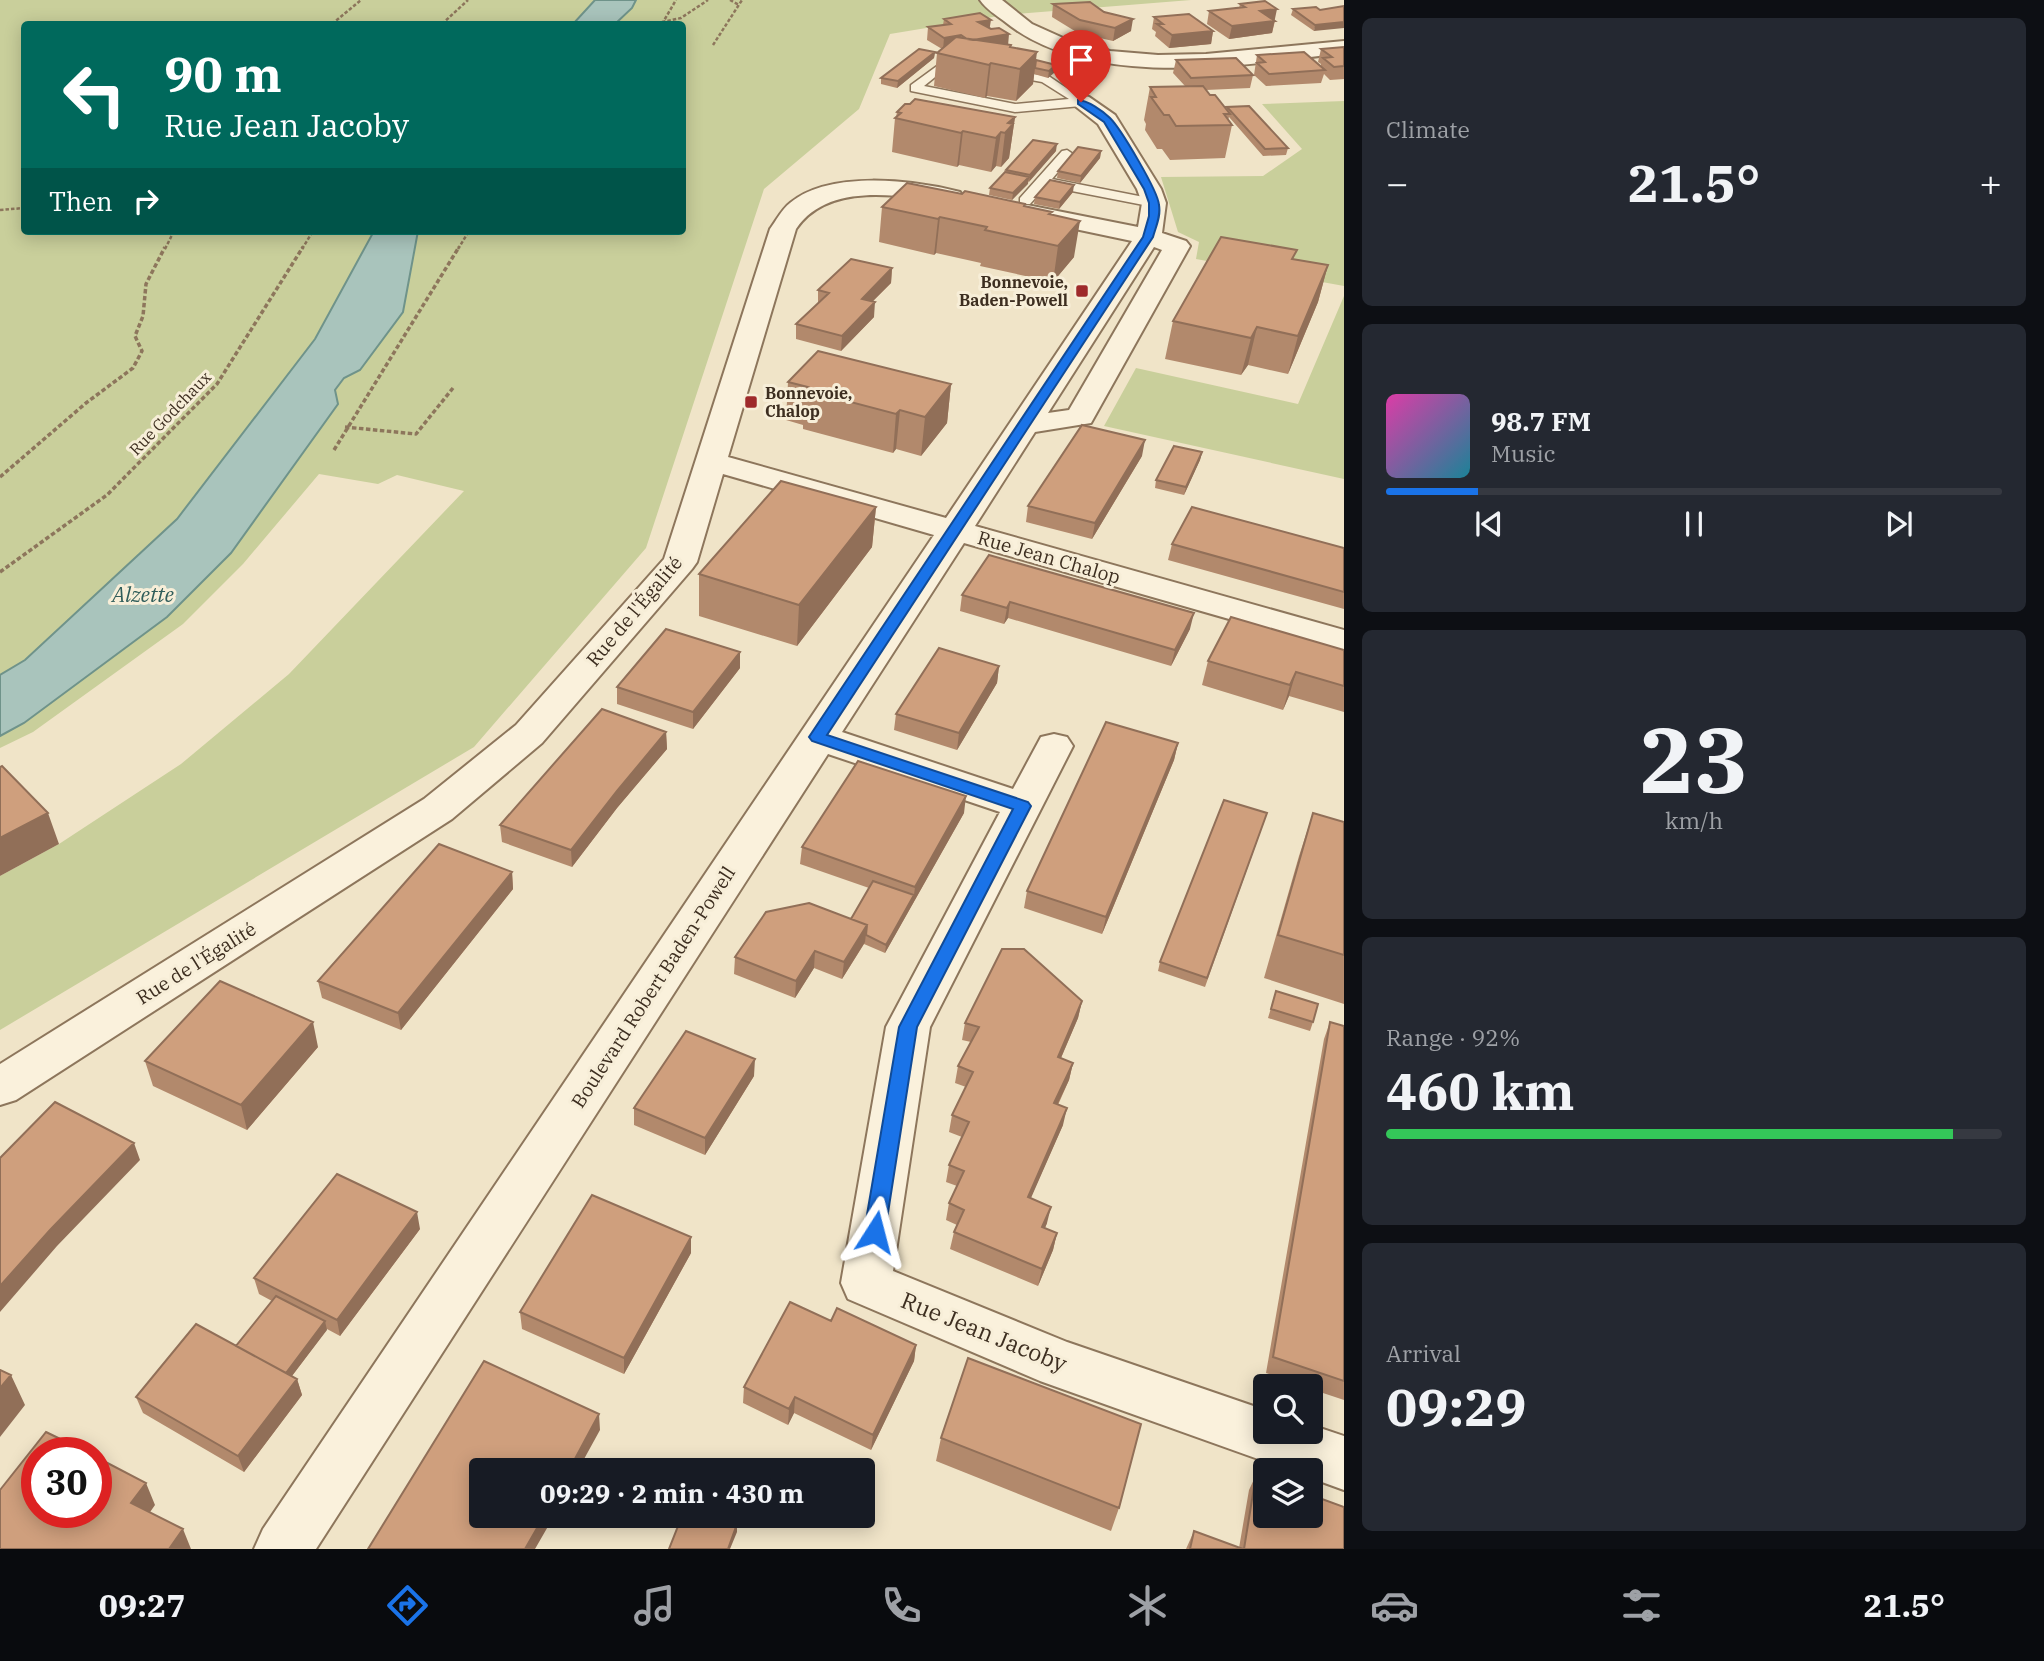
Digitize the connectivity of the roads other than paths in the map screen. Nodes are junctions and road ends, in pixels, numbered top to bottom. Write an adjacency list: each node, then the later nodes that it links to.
1 (990, 0): 2 (street)
2 (1344, 47)
3 (1081, 102): 3 (lane); 7 (street)
4 (1067, 154): 5 (lane)
5 (1043, 181): 7 (lane); 8 (lane)
6 (980, 202): 11 (street, Rue de l'Égalité)
7 (1154, 203): 9 (street, Boulevard Robert Baden-Powell)
8 (1016, 204): 9 (street)
9 (1148, 237): 10 (street, Boulevard Robert Baden-Powell); 10 (street)
10 (1024, 425): 12 (street, Boulevard Robert Baden-Powell)
11 (713, 462): 12 (street, Rue Jean Chalop); 17 (street, Rue de l'Égalité)
12 (954, 531): 13 (street, Rue Jean Chalop); 14 (street, Boulevard Robert Baden-Powell)
13 (1344, 641)
14 (817, 737): 16 (street); 19 (street, Boulevard Robert Baden-Powell)
15 (1054, 746): 16 (street, Rue Jean Jacoby)
16 (1023, 806): 18 (street, Rue Jean Jacoby)
17 (0, 1087)
18 (1344, 1463)
19 (283, 1549)

